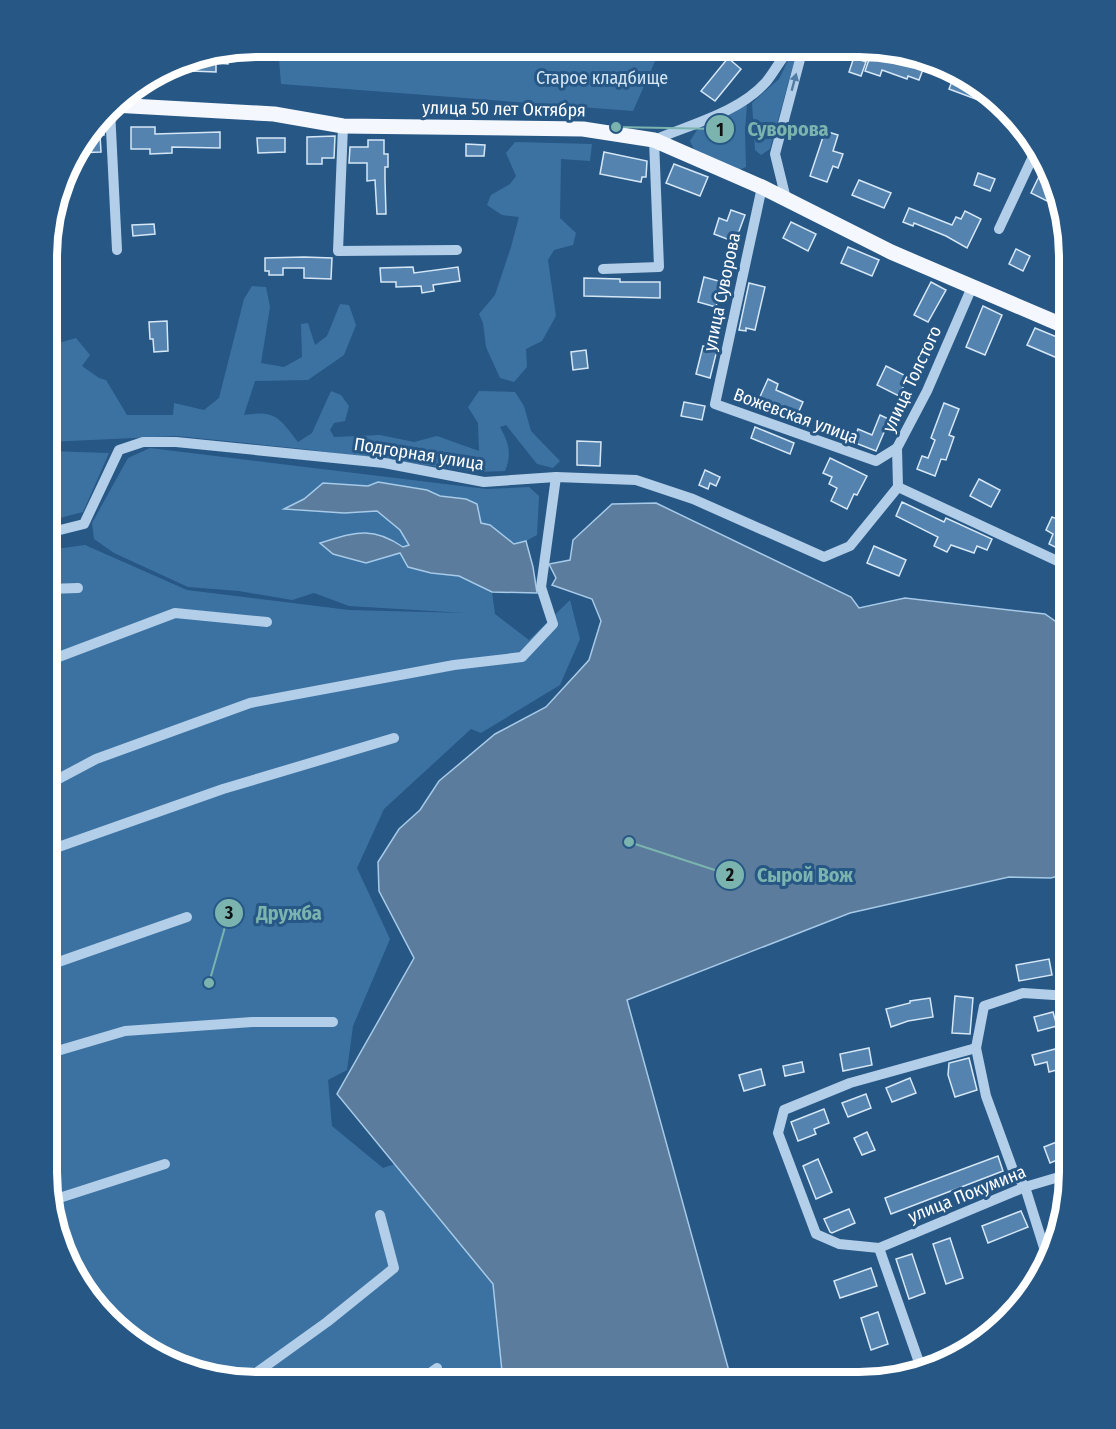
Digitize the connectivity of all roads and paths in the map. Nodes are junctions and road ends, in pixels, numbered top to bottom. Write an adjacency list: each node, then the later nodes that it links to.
1 (783, 57): 6 (street)
2 (801, 57): 9 (street, one-way to 2)
3 (127, 106): 5 (main road, улица 50 лет Октября)
4 (111, 121): 11 (street)
5 (343, 126): 6 (main road, улица 50 лет Октября); 12 (street)
6 (654, 140): 8 (main road, улица 50 лет Октября); 13 (street)
7 (1032, 158): 10 (street)
8 (762, 187): 9 (main road, улица 50 лет Октября); 16 (street, улица Суворова)
9 (786, 199): 14 (main road, улица 50 лет Октября)
10 (999, 229)
11 (117, 250)
12 (457, 250)
13 (603, 269)
14 (972, 287): 15 (main road, улица 50 лет Октября); 17 (street, улица Толстого)
15 (1059, 323)
16 (715, 404): 17 (street, Вожевская улица)
17 (897, 448): 19 (street, улица Толстого)
18 (556, 477): 19 (street, Подгорная улица); 20 (street, Подгорная улица); 27 (street)
19 (898, 487): 21 (street)
20 (57, 531)
21 (1059, 560)
22 (78, 588): 23 (street)
23 (57, 589)
24 (267, 622): 25 (street)
25 (57, 658)
26 (394, 738): 28 (street)
27 (57, 780)
28 (57, 847)
29 (187, 917): 30 (street)
30 (57, 962)
31 (1059, 995): 33 (street)
32 (333, 1022): 34 (street)
33 (976, 1048): 37 (street); 41 (street)
34 (57, 1051)
35 (165, 1164): 38 (street)
36 (1059, 1177): 37 (street, улица Покумина)
37 (1025, 1187): 40 (street); 41 (street, улица Покумина)
38 (59, 1198)
39 (380, 1215): 44 (street)
40 (1044, 1246)
41 (879, 1248): 42 (street)
42 (919, 1362)
43 (437, 1368): 45 (street)
44 (258, 1372)
45 (431, 1372)

